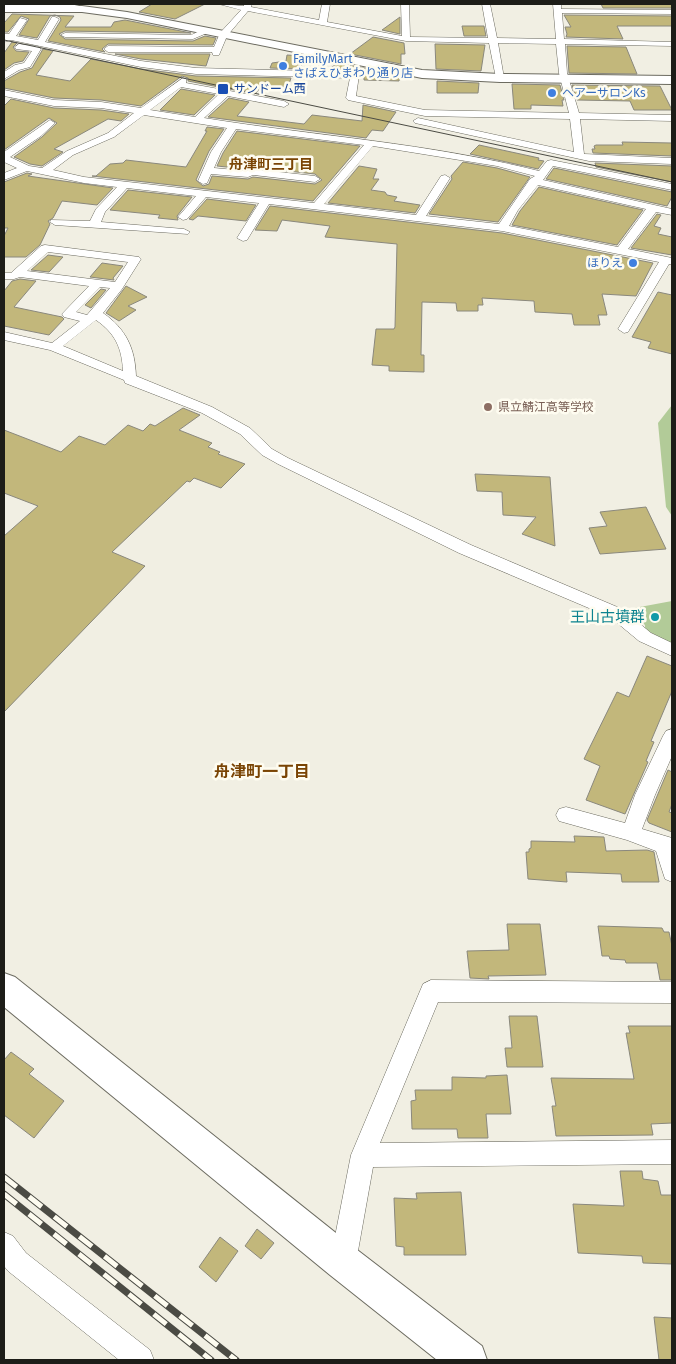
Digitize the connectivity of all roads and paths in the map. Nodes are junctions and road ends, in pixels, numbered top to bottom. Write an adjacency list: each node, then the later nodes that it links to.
1 (223, 4): 5 (street)
2 (326, 4): 12 (street)
3 (405, 4): 16 (street)
4 (486, 4): 17 (street)
5 (247, 6): 12 (street); 14 (street)
6 (5, 7): 8 (street)
7 (557, 7): 9 (street); 19 (street)
8 (83, 10): 13 (street)
9 (672, 12)
10 (56, 19): 18 (street)
11 (24, 20): 15 (street)
12 (323, 22): 16 (street)
13 (204, 31): 14 (street); 22 (street)
14 (223, 35): 24 (street); 25 (street)
15 (6, 38): 18 (street)
16 (406, 39): 17 (street)
17 (493, 42): 19 (street); 29 (street)
18 (40, 43): 22 (street)
19 (560, 43): 21 (street); 30 (street)
20 (4, 44): 28 (street)
21 (672, 44)
22 (59, 47): 23 (street)
23 (77, 50): 24 (street); 26 (street)
24 (217, 50): 26 (street)
25 (370, 65): 27 (street); 29 (street)
26 (210, 71): 27 (street)
27 (355, 75): 38 (street)
28 (4, 76)
29 (500, 78): 30 (street)
30 (564, 79): 31 (street); 39 (street)
31 (672, 80)
32 (4, 93): 34 (street)
33 (226, 93): 36 (street); 37 (street); 41 (street)
34 (19, 97): 35 (street); 37 (street)
35 (9, 104)
36 (284, 104)
37 (144, 112): 41 (street); 50 (street)
38 (425, 113): 39 (street); 45 (street)
39 (575, 117): 40 (street); 45 (street)
40 (672, 118)
41 (196, 121): 42 (street)
42 (233, 126): 44 (street); 49 (street)
43 (57, 132): 46 (street)
44 (370, 144): 53 (street); 60 (street)
45 (578, 156): 47 (street)
46 (4, 157): 48 (street)
47 (672, 161)
48 (26, 168): 50 (street); 51 (street)
49 (208, 171): 54 (street); 57 (street)
50 (44, 172): 55 (street)
51 (4, 177)
52 (445, 178): 64 (street)
53 (537, 178): 56 (street); 61 (street); 67 (street)
54 (315, 180)
55 (125, 184): 57 (street); 66 (street)
56 (672, 187)
57 (200, 192): 58 (street); 63 (street)
58 (266, 200): 60 (street); 69 (street)
59 (672, 202): 61 (street)
60 (317, 206): 64 (street)
61 (656, 209): 62 (street); 70 (street)
62 (672, 212)
63 (183, 217)
64 (420, 217): 67 (street)
65 (55, 222): 66 (street)
66 (94, 225): 68 (street)
67 (502, 228): 70 (street)
68 (184, 232)
69 (243, 238)
70 (621, 251): 71 (street)
71 (669, 260): 77 (street)
72 (19, 273): 73 (street); 74 (street); 75 (street)
73 (4, 276)
74 (97, 284): 75 (street); 76 (street)
75 (118, 286): 76 (street)
76 (92, 316): 79 (street); 80 (street)
77 (624, 329)
78 (4, 336): 79 (street)
79 (54, 347): 80 (street)
80 (130, 380): 81 (street)
81 (672, 650)
82 (672, 736): 84 (street)
83 (566, 816): 84 (street)
84 (631, 833): 85 (street)
85 (668, 845): 86 (street)
86 (672, 872)
87 (4, 988): 92 (street)
88 (672, 993): 90 (street)
89 (672, 1152): 90 (street)
90 (363, 1155): 92 (street)
91 (4, 1245): 93 (street)
92 (342, 1262): 94 (street)
93 (140, 1360)
94 (468, 1360)

